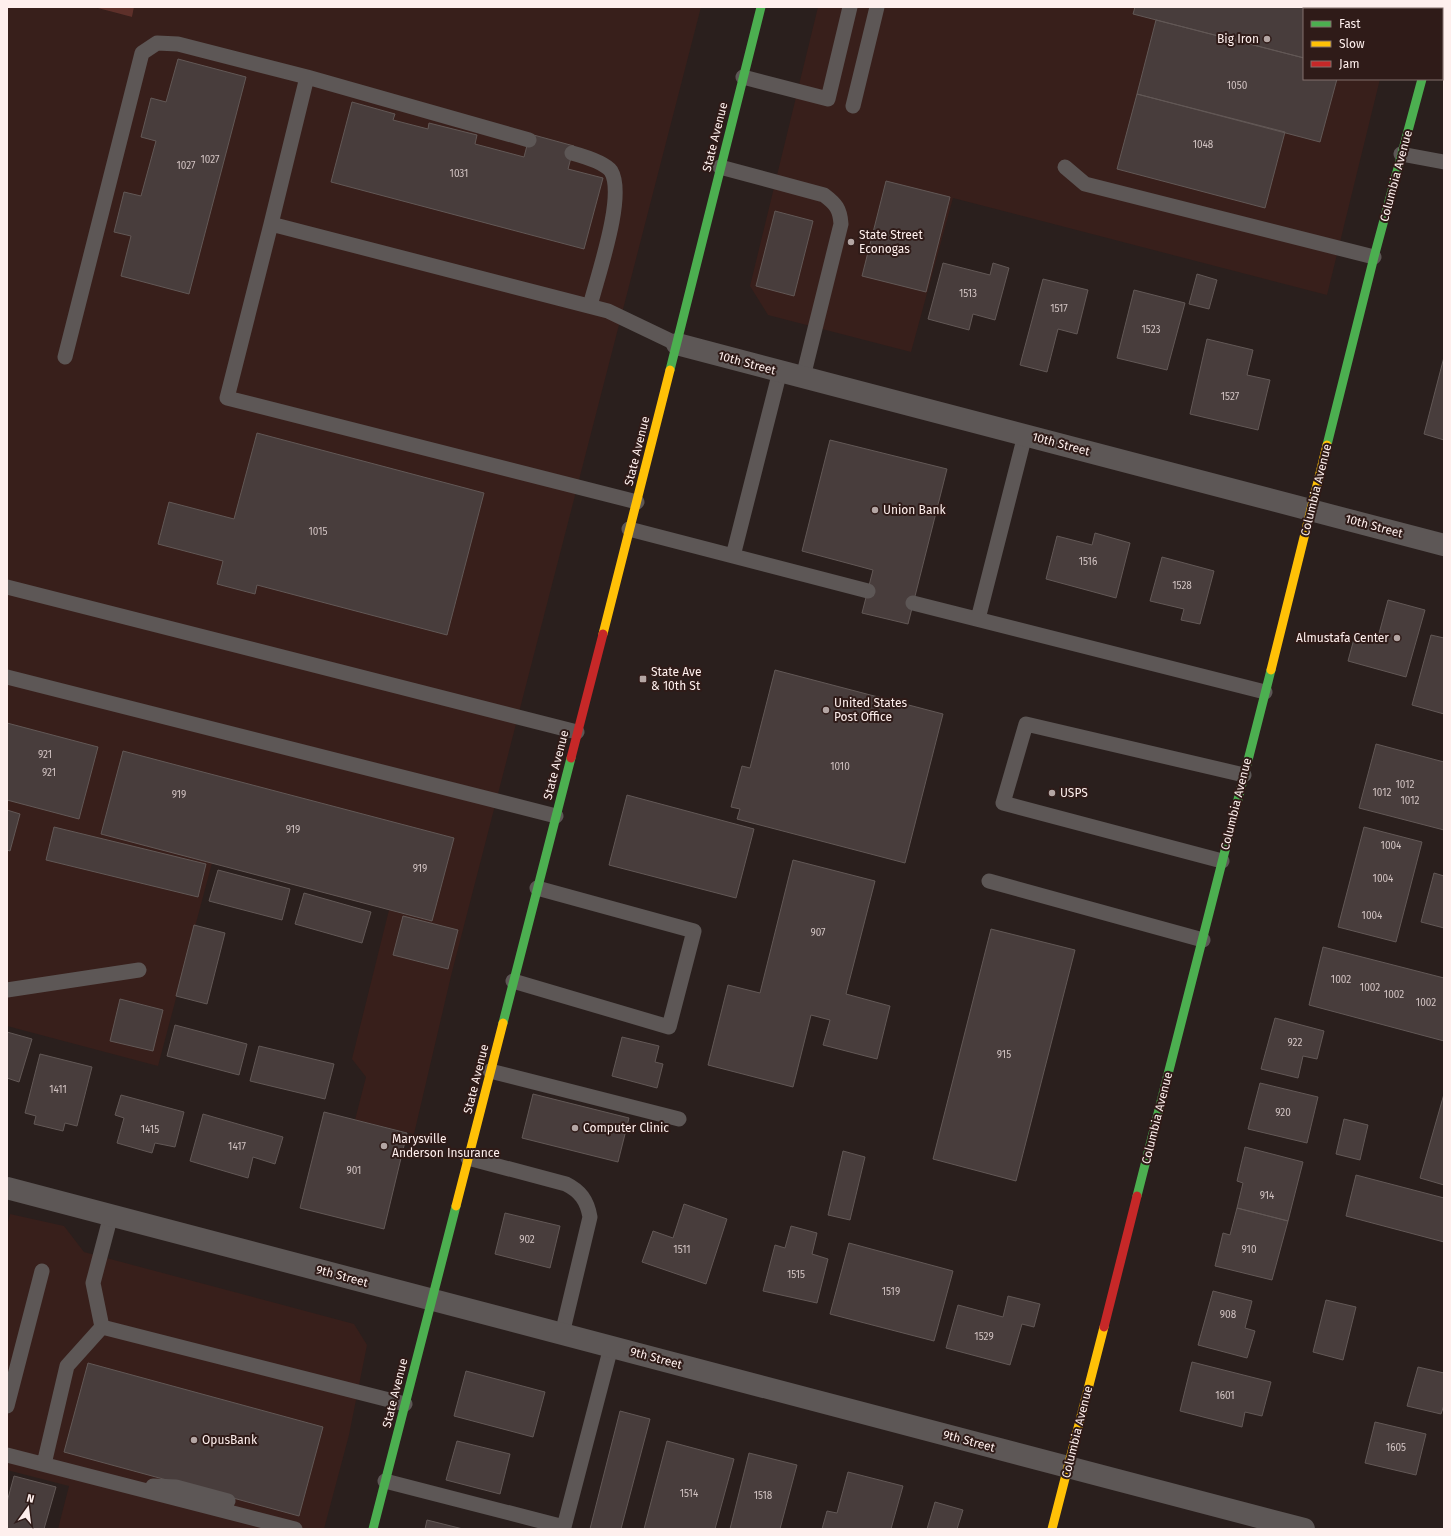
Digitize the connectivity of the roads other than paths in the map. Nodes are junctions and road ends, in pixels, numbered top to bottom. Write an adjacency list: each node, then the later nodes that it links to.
1 (761, 7): 5 (main road, State Avenue)
2 (850, 7): 5 (lane)
3 (877, 7): 7 (lane)
4 (307, 77): 8 (lane); 14 (lane); 18 (lane)
5 (743, 77): 12 (main road, State Avenue)
6 (1422, 80): 10 (main road, Columbia Avenue)
7 (853, 106)
8 (529, 140)
9 (572, 153): 16 (lane)
10 (1402, 154): 11 (lane); 15 (main road, Columbia Avenue)
11 (1444, 162)
12 (720, 167): 17 (main road, State Avenue); 20 (lane)
13 (1065, 167): 15 (lane)
14 (271, 224): 16 (lane); 22 (lane)
15 (1374, 257): 23 (main road, Columbia Avenue)
16 (590, 306): 17 (lane)
17 (677, 344): 19 (street, 10th Street); 22 (main road, State Avenue)
18 (65, 357)
19 (780, 371): 20 (street, 10th Street); 26 (lane)
20 (802, 377): 21 (street, 10th Street)
21 (1025, 435): 23 (street, 10th Street); 30 (lane)
22 (637, 502): 24 (main road, State Avenue)
23 (1311, 510): 25 (street, 10th Street); 32 (main road, Columbia Avenue)
24 (629, 529): 26 (lane); 33 (main road, State Avenue)
25 (1444, 545)
26 (733, 556): 28 (lane)
27 (7, 587): 33 (lane)
28 (868, 591)
29 (913, 603): 30 (lane)
30 (978, 619): 32 (lane)
31 (7, 677): 35 (lane)
32 (1265, 692): 34 (main road, Columbia Avenue)
33 (577, 732): 35 (main road, State Avenue)
34 (1244, 774): 36 (main road, Columbia Avenue); 36 (lane)
35 (556, 816): 38 (main road, State Avenue)
36 (1222, 861): 39 (main road, Columbia Avenue)
37 (989, 881): 39 (lane)
38 (537, 888): 41 (main road, State Avenue); 41 (lane)
39 (1202, 940): 57 (main road, Columbia Avenue)
40 (139, 970): 42 (lane)
41 (513, 981): 43 (main road, State Avenue)
42 (7, 990)
43 (490, 1071): 44 (lane); 45 (main road, State Avenue)
44 (679, 1120)
45 (468, 1158): 49 (main road, State Avenue); 51 (lane)
46 (7, 1188): 47 (street, 9th Street)
47 (111, 1215): 49 (street, 9th Street); 50 (lane)
48 (42, 1271): 54 (lane)
49 (432, 1300): 51 (street, 9th Street); 53 (main road, State Avenue)
50 (102, 1327): 53 (lane); 56 (lane)
51 (562, 1334): 52 (street, 9th Street)
52 (611, 1347): 57 (street, 9th Street); 58 (lane)
53 (405, 1404): 58 (main road, State Avenue)
54 (7, 1406)
55 (7, 1455): 56 (lane)
56 (44, 1464): 59 (lane)
57 (1068, 1467): 63 (main road, Columbia Avenue); 64 (street, 9th Street)
58 (385, 1481): 62 (main road, State Avenue)
59 (120, 1484): 60 (lane); 61 (lane)
60 (295, 1529)
61 (301, 1529)
62 (372, 1529)
63 (1052, 1529)
64 (1304, 1529)

